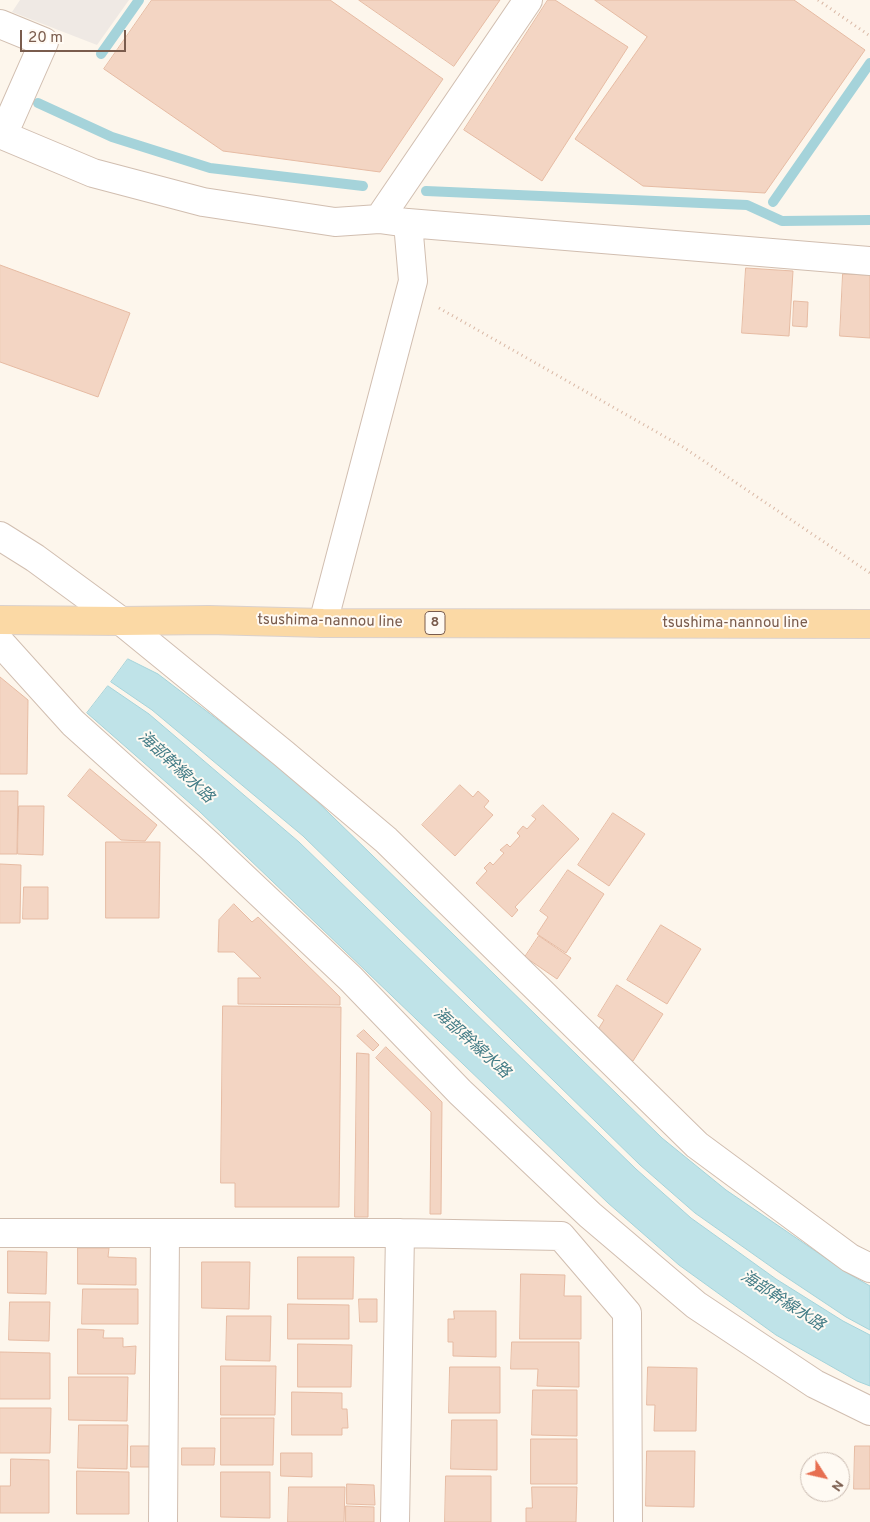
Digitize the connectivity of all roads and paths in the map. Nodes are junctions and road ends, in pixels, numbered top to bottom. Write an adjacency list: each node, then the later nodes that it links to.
1 (528, 0): 6 (street)
2 (818, 0): 4 (path)
3 (0, 24): 5 (street)
4 (870, 36)
5 (2, 135): 6 (street)
6 (379, 218): 7 (street)
7 (408, 223): 8 (street); 9 (street)
8 (870, 261)
9 (410, 292): 11 (path); 14 (street)
10 (0, 536): 13 (street)
11 (870, 573)
12 (0, 620): 13 (main road, tsushima-nannou line / 8)
13 (120, 621): 14 (main road, tsushima-nannou line / 8); 22 (street)
14 (323, 623): 15 (main road, tsushima-nannou line / 8)
15 (870, 624)
16 (0, 642): 17 (street)
17 (590, 1215): 21 (street); 23 (street)
18 (0, 1233): 19 (street)
19 (165, 1233): 20 (street); 24 (street)
20 (400, 1233): 21 (street); 25 (street)
21 (561, 1236): 26 (street)
22 (870, 1268)
23 (870, 1412)
24 (163, 1522)
25 (395, 1522)
26 (628, 1522)

